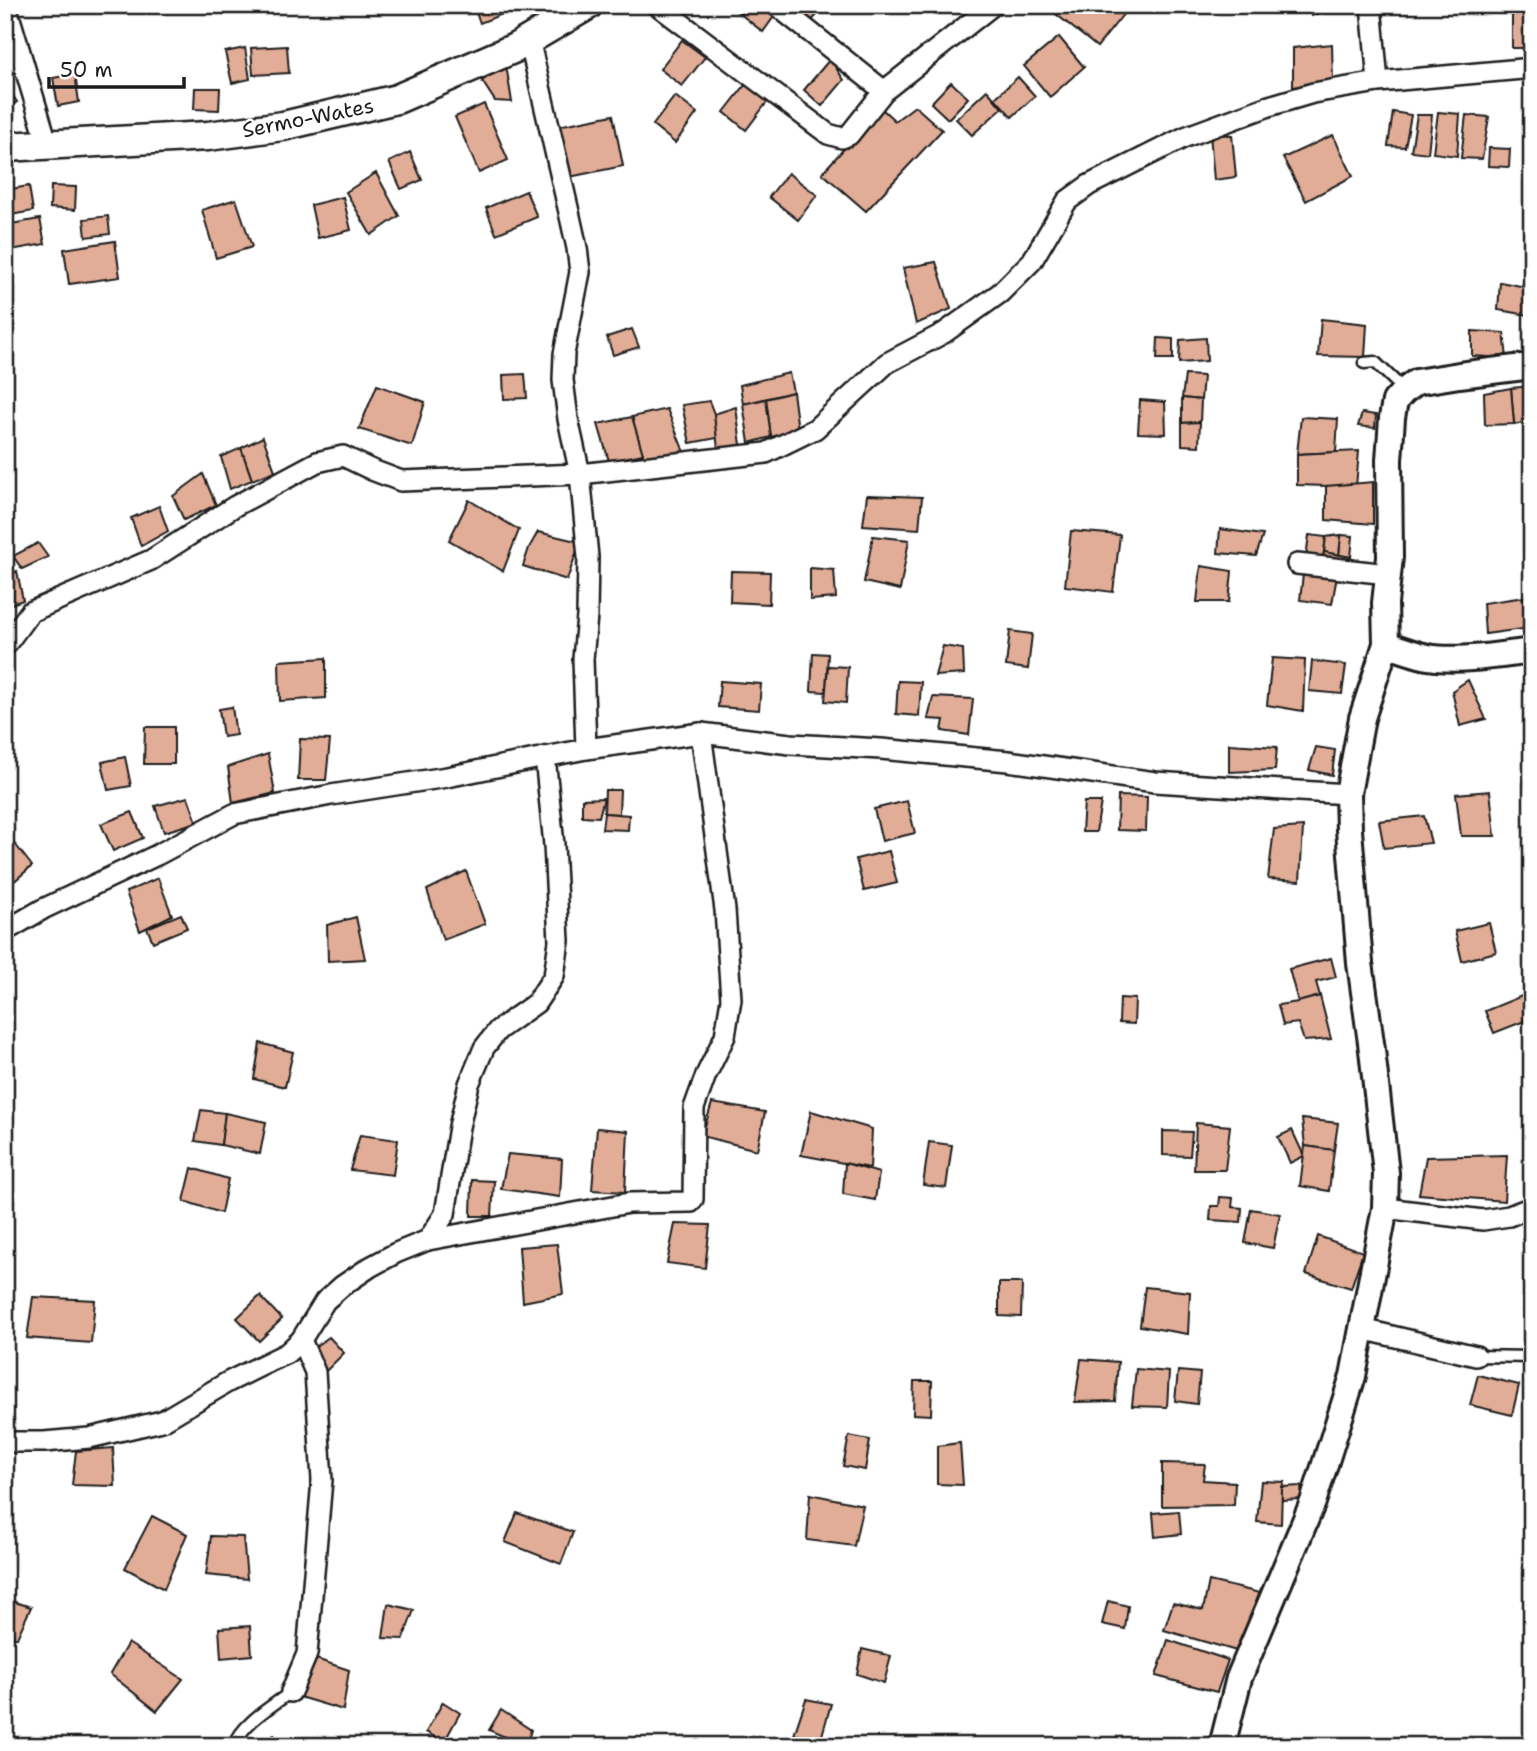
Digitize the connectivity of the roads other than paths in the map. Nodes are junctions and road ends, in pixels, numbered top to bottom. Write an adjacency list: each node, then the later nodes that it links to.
1 (6, 5): 11 (street)
2 (588, 5): 7 (main road, Sermo-Wates)
3 (657, 5): 10 (street)
4 (776, 5): 10 (street)
5 (993, 5): 10 (street)
6 (1371, 5): 9 (street)
7 (529, 40): 11 (main road, Sermo-Wates); 16 (street)
8 (1532, 69): 9 (street)
9 (1378, 82): 16 (street)
10 (884, 91)
11 (48, 146): 12 (main road, Sermo-Wates)
12 (5, 148)
13 (1364, 363): 15 (lane)
14 (1532, 366): 15 (street)
15 (1404, 390): 18 (street)
16 (580, 474): 20 (street); 23 (street)
17 (1297, 564): 18 (street)
18 (1388, 574): 19 (street)
19 (1386, 644): 21 (street); 25 (street)
20 (5, 646)
21 (1532, 650)
22 (701, 733): 23 (street); 25 (street); 29 (street)
23 (586, 749): 24 (street)
24 (545, 757): 26 (street); 29 (street)
25 (1348, 794): 28 (street)
26 (5, 931)
27 (1532, 1207): 28 (street)
28 (1385, 1208): 30 (street)
29 (428, 1240): 31 (street)
30 (1362, 1329): 32 (street); 37 (street)
31 (301, 1340): 34 (street); 35 (street)
32 (1476, 1356): 33 (lane)
33 (1532, 1357)
34 (5, 1442)
35 (291, 1692): 36 (lane)
36 (234, 1746)
37 (1222, 1746)

